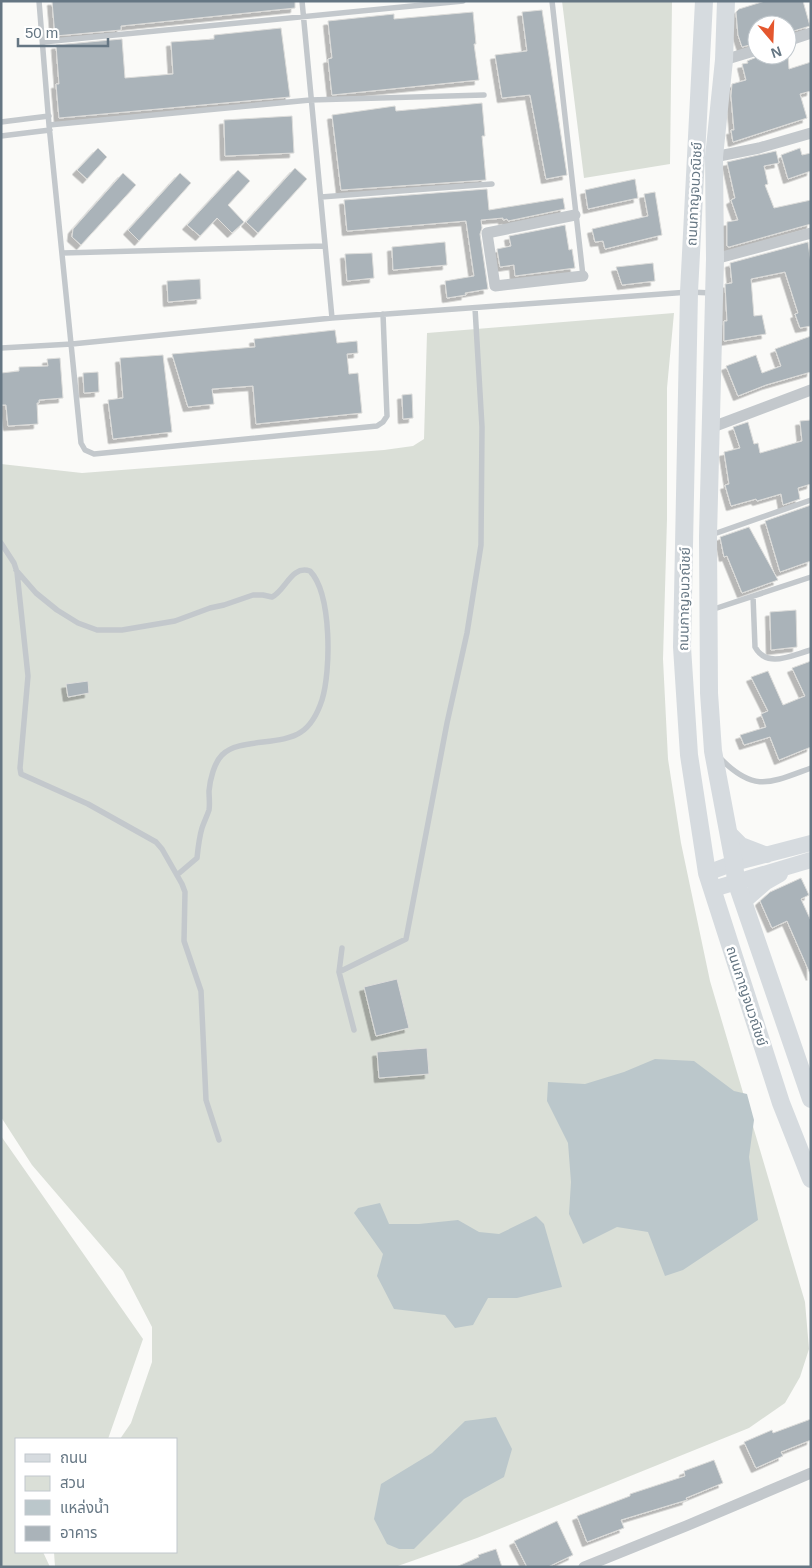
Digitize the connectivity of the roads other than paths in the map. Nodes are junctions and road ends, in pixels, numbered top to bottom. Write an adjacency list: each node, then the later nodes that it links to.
1 (39, 1): 10 (lane)
2 (302, 1): 7 (lane)
3 (462, 1): 7 (lane)
4 (552, 1): 23 (lane)
5 (704, 1): 29 (main road, ถนนกาญจนวณิชย์)
6 (726, 1): 12 (main road, ถนนกาญจนวณิชย์)
7 (304, 16): 10 (lane); 14 (lane)
8 (811, 33): 9 (street)
9 (797, 38)
10 (43, 42): 15 (lane)
11 (747, 53): 12 (street)
12 (724, 60): 20 (main road, ถนนกาญจนวณิชย์)
13 (484, 95): 14 (lane)
14 (310, 100): 17 (lane); 22 (lane)
15 (49, 116): 16 (lane); 17 (lane)
16 (1, 122)
17 (49, 127): 19 (lane); 26 (lane)
18 (811, 133): 20 (street)
19 (1, 136)
20 (714, 157): 27 (main road, ถนนกาญจนวณิชย์)
21 (492, 184): 22 (lane)
22 (322, 197): 25 (lane)
23 (574, 215): 28 (lane); 28 (street)
24 (811, 233): 27 (street)
25 (324, 246): 26 (lane); 33 (lane)
26 (62, 253): 34 (lane)
27 (715, 259): 30 (main road, ถนนกาญจนวณิชย์)
28 (583, 276)
29 (689, 292): 30 (lane); 31 (lane); 55 (main road, ถนนกาญจนวณิชย์)
30 (714, 293): 37 (main road, ถนนกาญจนวณิชย์)
31 (475, 308): 32 (lane); 59 (lane)
32 (383, 314): 33 (lane); 34 (lane)
33 (332, 318): 34 (lane)
34 (72, 344): 35 (lane)
35 (1, 348)
36 (811, 390): 37 (street)
37 (710, 428): 39 (main road, ถนนกาญจนวณิชย์)
38 (811, 500): 39 (lane)
39 (708, 536): 44 (main road, ถนนกาญจนวณิชย์)
40 (1, 544): 41 (lane)
41 (16, 570): 54 (lane); 54 (lane)
42 (811, 577): 43 (lane)
43 (753, 596): 44 (lane); 45 (lane)
44 (708, 611): 46 (main road, ถนนกาญจนวณิชย์)
45 (811, 650)
46 (713, 751): 47 (lane); 48 (main road, ถนนกาญจนวณิชย์)
47 (811, 768)
48 (729, 833): 50 (street); 52 (main road, ถนนกาญจนวณิชย์)
49 (811, 842): 50 (street)
50 (767, 855): 52 (street)
51 (811, 860): 53 (street)
52 (734, 863): 55 (street); 56 (main road, ถนนกาญจนวณิชย์)
53 (793, 866): 56 (street); 57 (street)
54 (177, 875): 63 (lane)
55 (710, 881): 56 (street); 64 (main road, ถนนกาญจนวณิชย์)
56 (736, 881): 57 (main road, ถนนกาญจนวณิชย์)
57 (743, 902): 61 (main road, ถนนกาญจนวณิชย์)
58 (342, 948): 59 (lane)
59 (339, 972): 60 (lane)
60 (354, 1030)
61 (806, 1070): 62 (main road, ถนนกาญจนวณิชย์)
62 (811, 1099)
63 (219, 1140)
64 (811, 1178)
65 (811, 1473): 66 (street)
66 (584, 1567)

